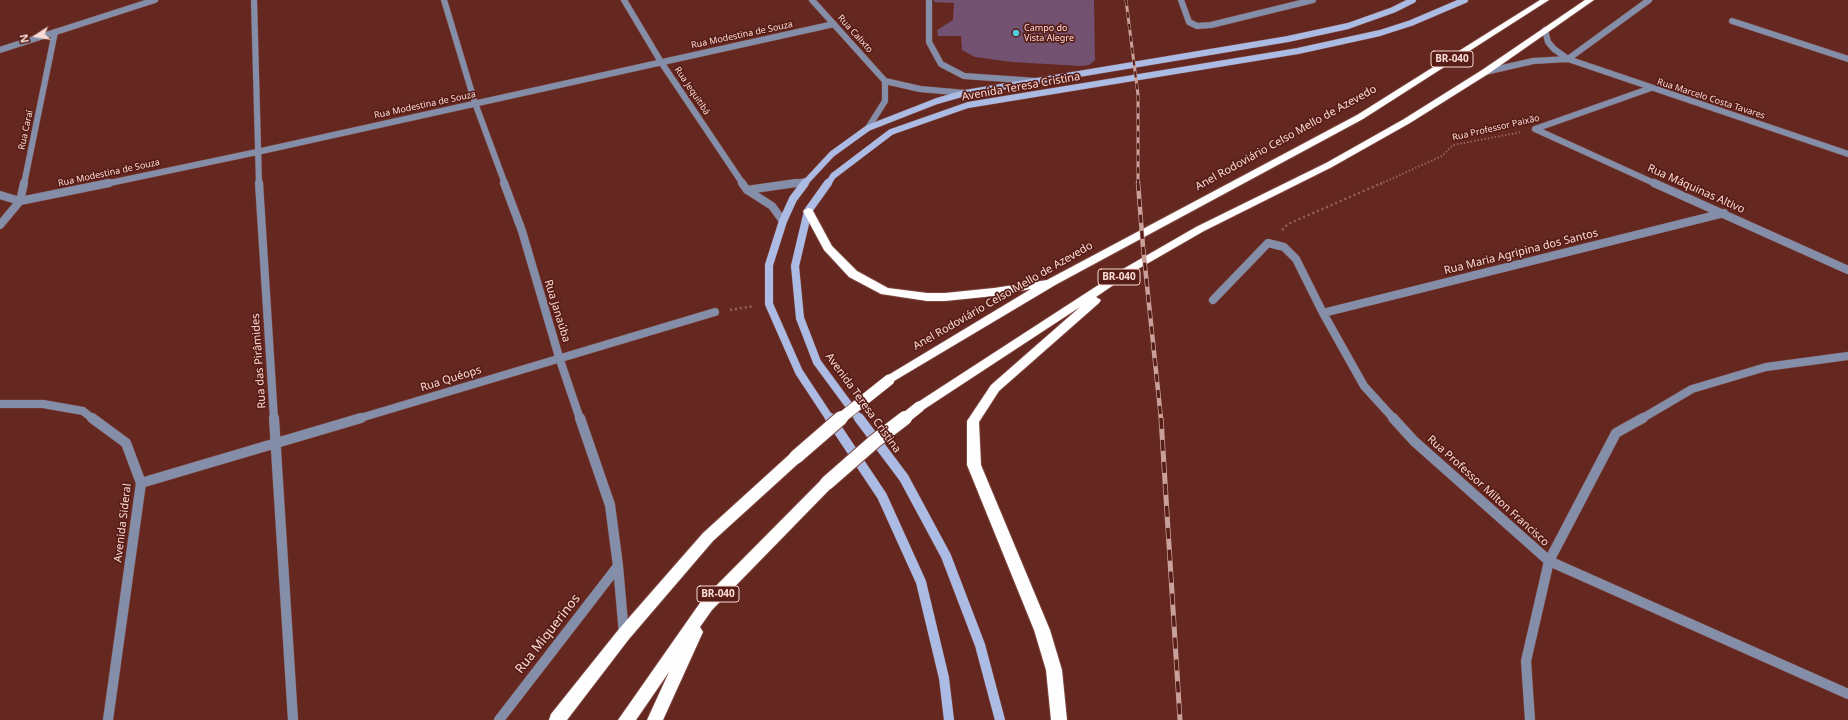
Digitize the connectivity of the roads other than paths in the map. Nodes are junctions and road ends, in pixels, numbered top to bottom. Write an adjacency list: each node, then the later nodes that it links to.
1 (155, 0): 17 (street)
2 (254, 0): 30 (street, Rua das Pirâmides)
3 (444, 0): 27 (street, Rua Janaúba)
4 (624, 0): 21 (street, Rua Jequitibá)
5 (812, 0): 15 (street, Rua Calixto)
6 (929, 0): 24 (street)
7 (1181, 0): 8 (street)
8 (1313, 0)
9 (1413, 0): 24 (main road, Avenida Teresa Cristina)
10 (1464, 0): 36 (main road, Avenida Teresa Cristina)
11 (1545, 0): 42 (highway, Anel Rodoviário Celso Mello de Azevedo / BR-040)
12 (1590, 0): 16 (highway, BR-040)
13 (1649, 0): 19 (street)
14 (1732, 21): 20 (street)
15 (834, 24): 21 (street, Rua Modestina de Souza); 23 (street, Rua Calixto)
16 (1545, 30): 19 (street, Rua Marcelo Costa Tavares); 22 (highway, BR-040)
17 (55, 32): 18 (street); 35 (street, Rua Caraí)
18 (0, 50)
19 (1568, 59): 22 (street, Rua Marcelo Costa Tavares); 25 (street, Rua Marcelo Costa Tavares)
20 (1848, 59)
21 (662, 62): 27 (street, Rua Modestina de Souza); 33 (street, Rua Jequitibá)
22 (1485, 72): 41 (highway, BR-040)
23 (885, 81): 26 (street); 28 (street)
24 (1041, 81): 26 (main road, Avenida Teresa Cristina)
25 (1651, 88): 29 (street, Rua Professor Paixão); 31 (street, Rua Marcelo Costa Tavares)
26 (965, 93): 28 (main road, Avenida Teresa Cristina)
27 (475, 103): 30 (street, Rua Modestina de Souza); 47 (street, Rua Janaúba)
28 (868, 128): 32 (main road, Avenida Teresa Cristina)
29 (1535, 129): 37 (street, Rua Máquinas Altivo)
30 (257, 152): 35 (street, Rua Modestina de Souza); 49 (street, Rua das Pirâmides)
31 (1848, 154)
32 (806, 181): 33 (street); 38 (main road, Avenida Teresa Cristina)
33 (747, 190): 38 (street, Rua Jequitibá)
34 (0, 195): 35 (street)
35 (20, 201): 39 (street, Rua Caraí)
36 (808, 211): 42 (highway); 63 (main road, Avenida Teresa Cristina)
37 (1724, 213): 40 (street, Rua Máquinas Altivo); 45 (street, Rua Maria Agripina dos Santos)
38 (783, 222): 62 (main road, Avenida Teresa Cristina)
39 (0, 225)
40 (1848, 270)
41 (1127, 271): 53 (highway, BR-040, bridge); 64 (highway)
42 (1053, 281): 54 (highway, Anel Rodoviário Celso Mello de Azevedo / BR-040, bridge)
43 (1213, 300): 45 (street, Rua Professor Milton Francisco)
44 (715, 312): 47 (street, Rua Quéops)
45 (1323, 313): 51 (street, Rua Professor Milton Francisco)
46 (1848, 356): 51 (street)
47 (559, 357): 49 (street, Rua Quéops); 52 (street, Rua Janaúba)
48 (0, 404): 50 (street, Avenida Sideral)
49 (275, 444): 50 (street, Rua Quéops); 57 (street, Rua das Pirâmides)
50 (141, 483): 56 (street, Avenida Sideral)
51 (1549, 561): 55 (street, Rua Professor Milton Francisco); 65 (street)
52 (618, 566): 54 (street, Rua Janaúba); 58 (street, Rua Miquerinos)
53 (707, 605): 60 (highway, BR-040); 61 (highway)
54 (624, 634): 59 (highway, Anel Rodoviário Celso Mello de Azevedo / BR-040)
55 (1848, 694)
56 (108, 720)
57 (293, 720)
58 (499, 720)
59 (557, 720)
60 (626, 720)
61 (655, 720)
62 (948, 720)
63 (1000, 720)
64 (1059, 720)
65 (1530, 720)

